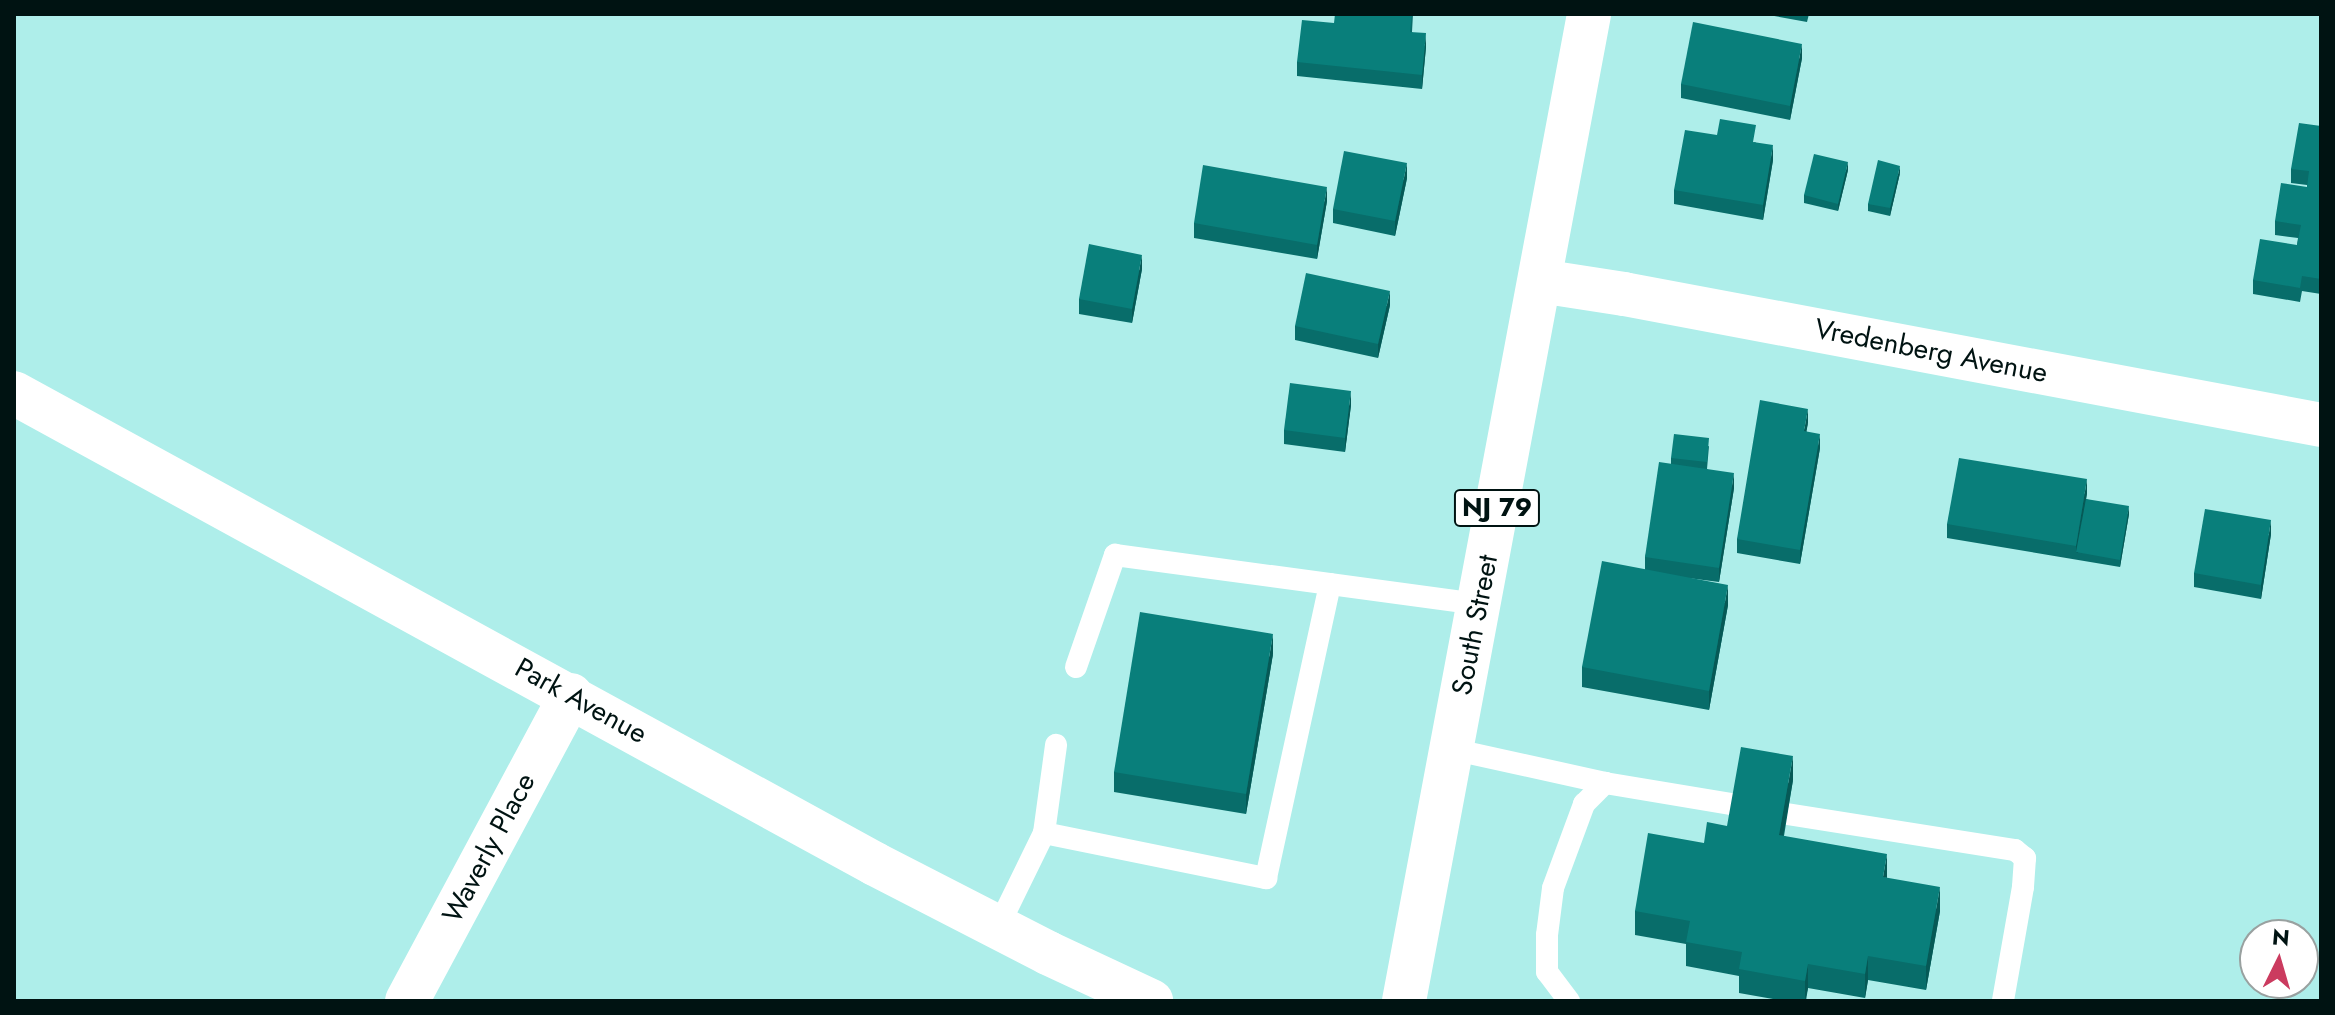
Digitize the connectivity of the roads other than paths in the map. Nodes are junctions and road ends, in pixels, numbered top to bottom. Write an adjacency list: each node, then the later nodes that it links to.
1 (1589, 14): 2 (main road, South Street / NJ 79)
2 (1540, 281): 4 (main road, Vredenberg Avenue); 6 (main road, South Street / NJ 79)
3 (14, 393): 8 (main road, Park Avenue)
4 (2321, 425)
5 (1330, 584): 6 (lane); 7 (lane); 14 (lane)
6 (1479, 604): 10 (main road, South Street / NJ 79)
7 (1076, 667)
8 (571, 695): 15 (main road, Park Avenue); 16 (main road, Waverly Place)
9 (1056, 745): 14 (lane)
10 (1451, 749): 11 (lane); 18 (main road, South Street / NJ 79)
11 (1605, 783): 12 (lane); 19 (lane)
12 (1736, 805)
13 (1787, 814): 20 (lane)
14 (1044, 833): 15 (lane)
15 (998, 927): 17 (main road, Park Avenue)
16 (407, 1001)
17 (1151, 1001)
18 (1404, 1001)
19 (1569, 1001)
20 (2003, 1001)

